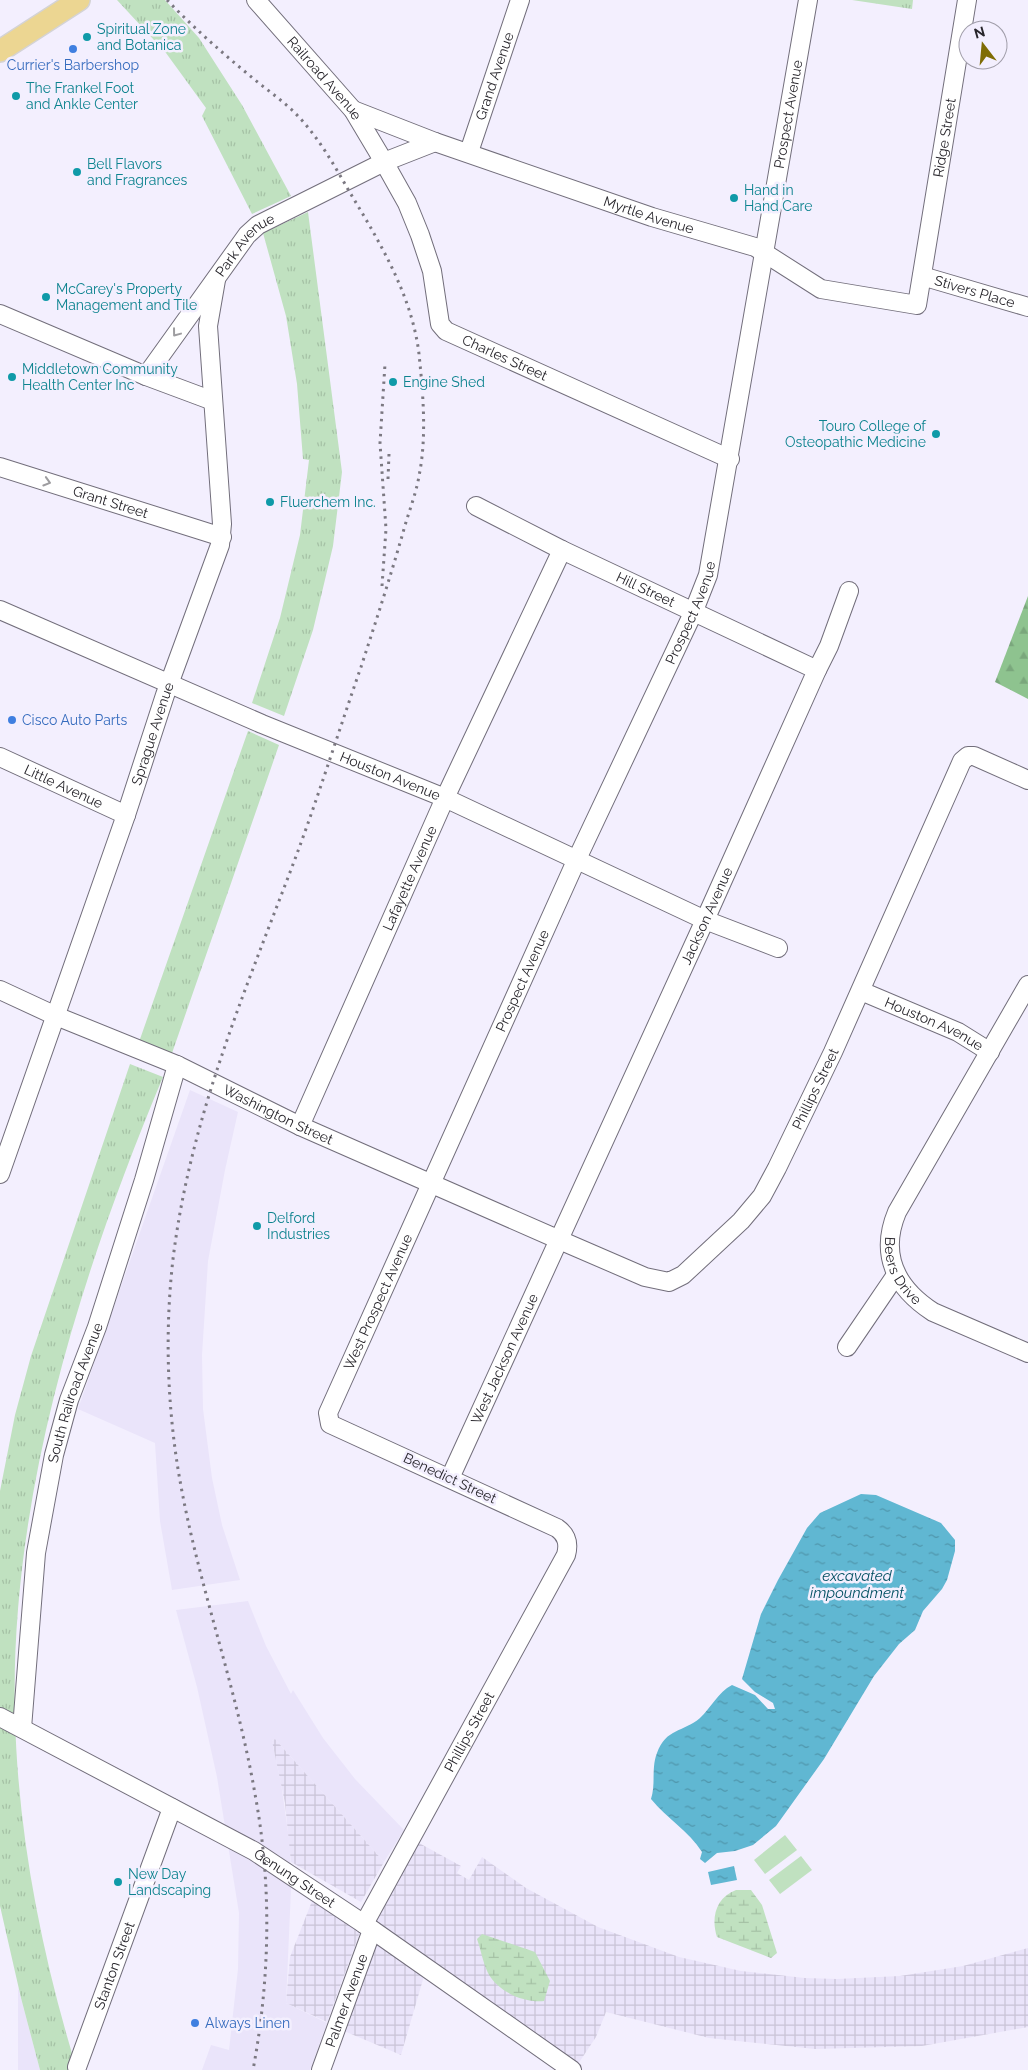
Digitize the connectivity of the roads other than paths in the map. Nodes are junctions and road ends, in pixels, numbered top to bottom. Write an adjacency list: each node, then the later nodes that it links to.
1 (79, 0): 6 (main road)
2 (256, 0): 7 (street, Railroad Avenue)
3 (520, 0): 9 (street, Grand Avenue)
4 (808, 0): 11 (street, Prospect Avenue)
5 (967, 0): 12 (street, Ridge Street)
6 (0, 51)
7 (353, 110): 8 (street, Myrtle Avenue); 10 (street, Railroad Avenue)
8 (434, 142): 9 (street, Myrtle Avenue); 10 (street)
9 (469, 152): 11 (street, Myrtle Avenue)
10 (384, 162): 13 (street, Park Avenue); 18 (street, Charles Street)
11 (766, 254): 12 (street, Myrtle Avenue); 18 (street, Prospect Avenue)
12 (922, 276): 14 (street, Stivers Place)
13 (216, 280): 16 (street, Park Avenue, one-way to 16); 17 (street, Sprague Avenue)
14 (1028, 307)
15 (0, 314): 16 (street)
16 (146, 376): 17 (street)
17 (213, 401): 21 (street, Sprague Avenue)
18 (730, 459): 25 (street, Prospect Avenue)
19 (0, 468): 21 (street, Grant Street, one-way to 21)
20 (476, 506): 22 (street, Hill Street)
21 (222, 537): 27 (street, Sprague Avenue)
22 (562, 550): 25 (street, Hill Street); 30 (street, Lafayette Avenue)
23 (849, 591): 26 (street, Jackson Avenue)
24 (0, 610): 27 (street, Houston Avenue)
25 (694, 613): 26 (street, Hill Street); 32 (street, Prospect Avenue)
26 (816, 670): 33 (street, Jackson Avenue)
27 (171, 683): 30 (street, Houston Avenue); 31 (street, Sprague Avenue)
28 (0, 757): 31 (street, Little Avenue)
29 (1028, 780): 37 (street, Phillips Street)
30 (445, 798): 32 (street, Houston Avenue); 41 (street, Lafayette Avenue)
31 (126, 815): 38 (street, Sprague Avenue)
32 (576, 861): 33 (street, Houston Avenue); 43 (street, Prospect Avenue)
33 (705, 920): 34 (street, Houston Avenue); 44 (street, Jackson Avenue)
34 (778, 948)
35 (1028, 986): 39 (street, Houston Avenue)
36 (0, 990): 38 (street, Washington Street)
37 (861, 990): 39 (street, Houston Avenue); 44 (street, Phillips Street)
38 (56, 1016): 40 (street, Washington Street); 42 (street, Sprague Avenue)
39 (990, 1052): 45 (street, Beers Drive)
40 (177, 1065): 41 (street, Washington Street); 52 (street, South Railroad Avenue)
41 (300, 1126): 43 (street, Washington Street)
42 (0, 1174)
43 (431, 1182): 44 (street, Washington Street); 48 (street, West Prospect Avenue)
44 (558, 1239): 49 (street, West Jackson Avenue)
45 (896, 1275): 46 (street); 47 (street, Beers Drive)
46 (847, 1347)
47 (1027, 1351)
48 (328, 1422): 49 (street, Benedict Street)
49 (450, 1478): 50 (street, Benedict Street)
50 (567, 1540): 54 (street, Phillips Street)
51 (0, 1717): 52 (street, Genung Street)
52 (22, 1728): 53 (street, Genung Street)
53 (172, 1808): 54 (street, Genung Street); 55 (street, Stanton Street)
54 (368, 1927): 56 (street, Palmer Avenue); 57 (street, Genung Street)
55 (77, 2067)
56 (321, 2070)
57 (572, 2070)

